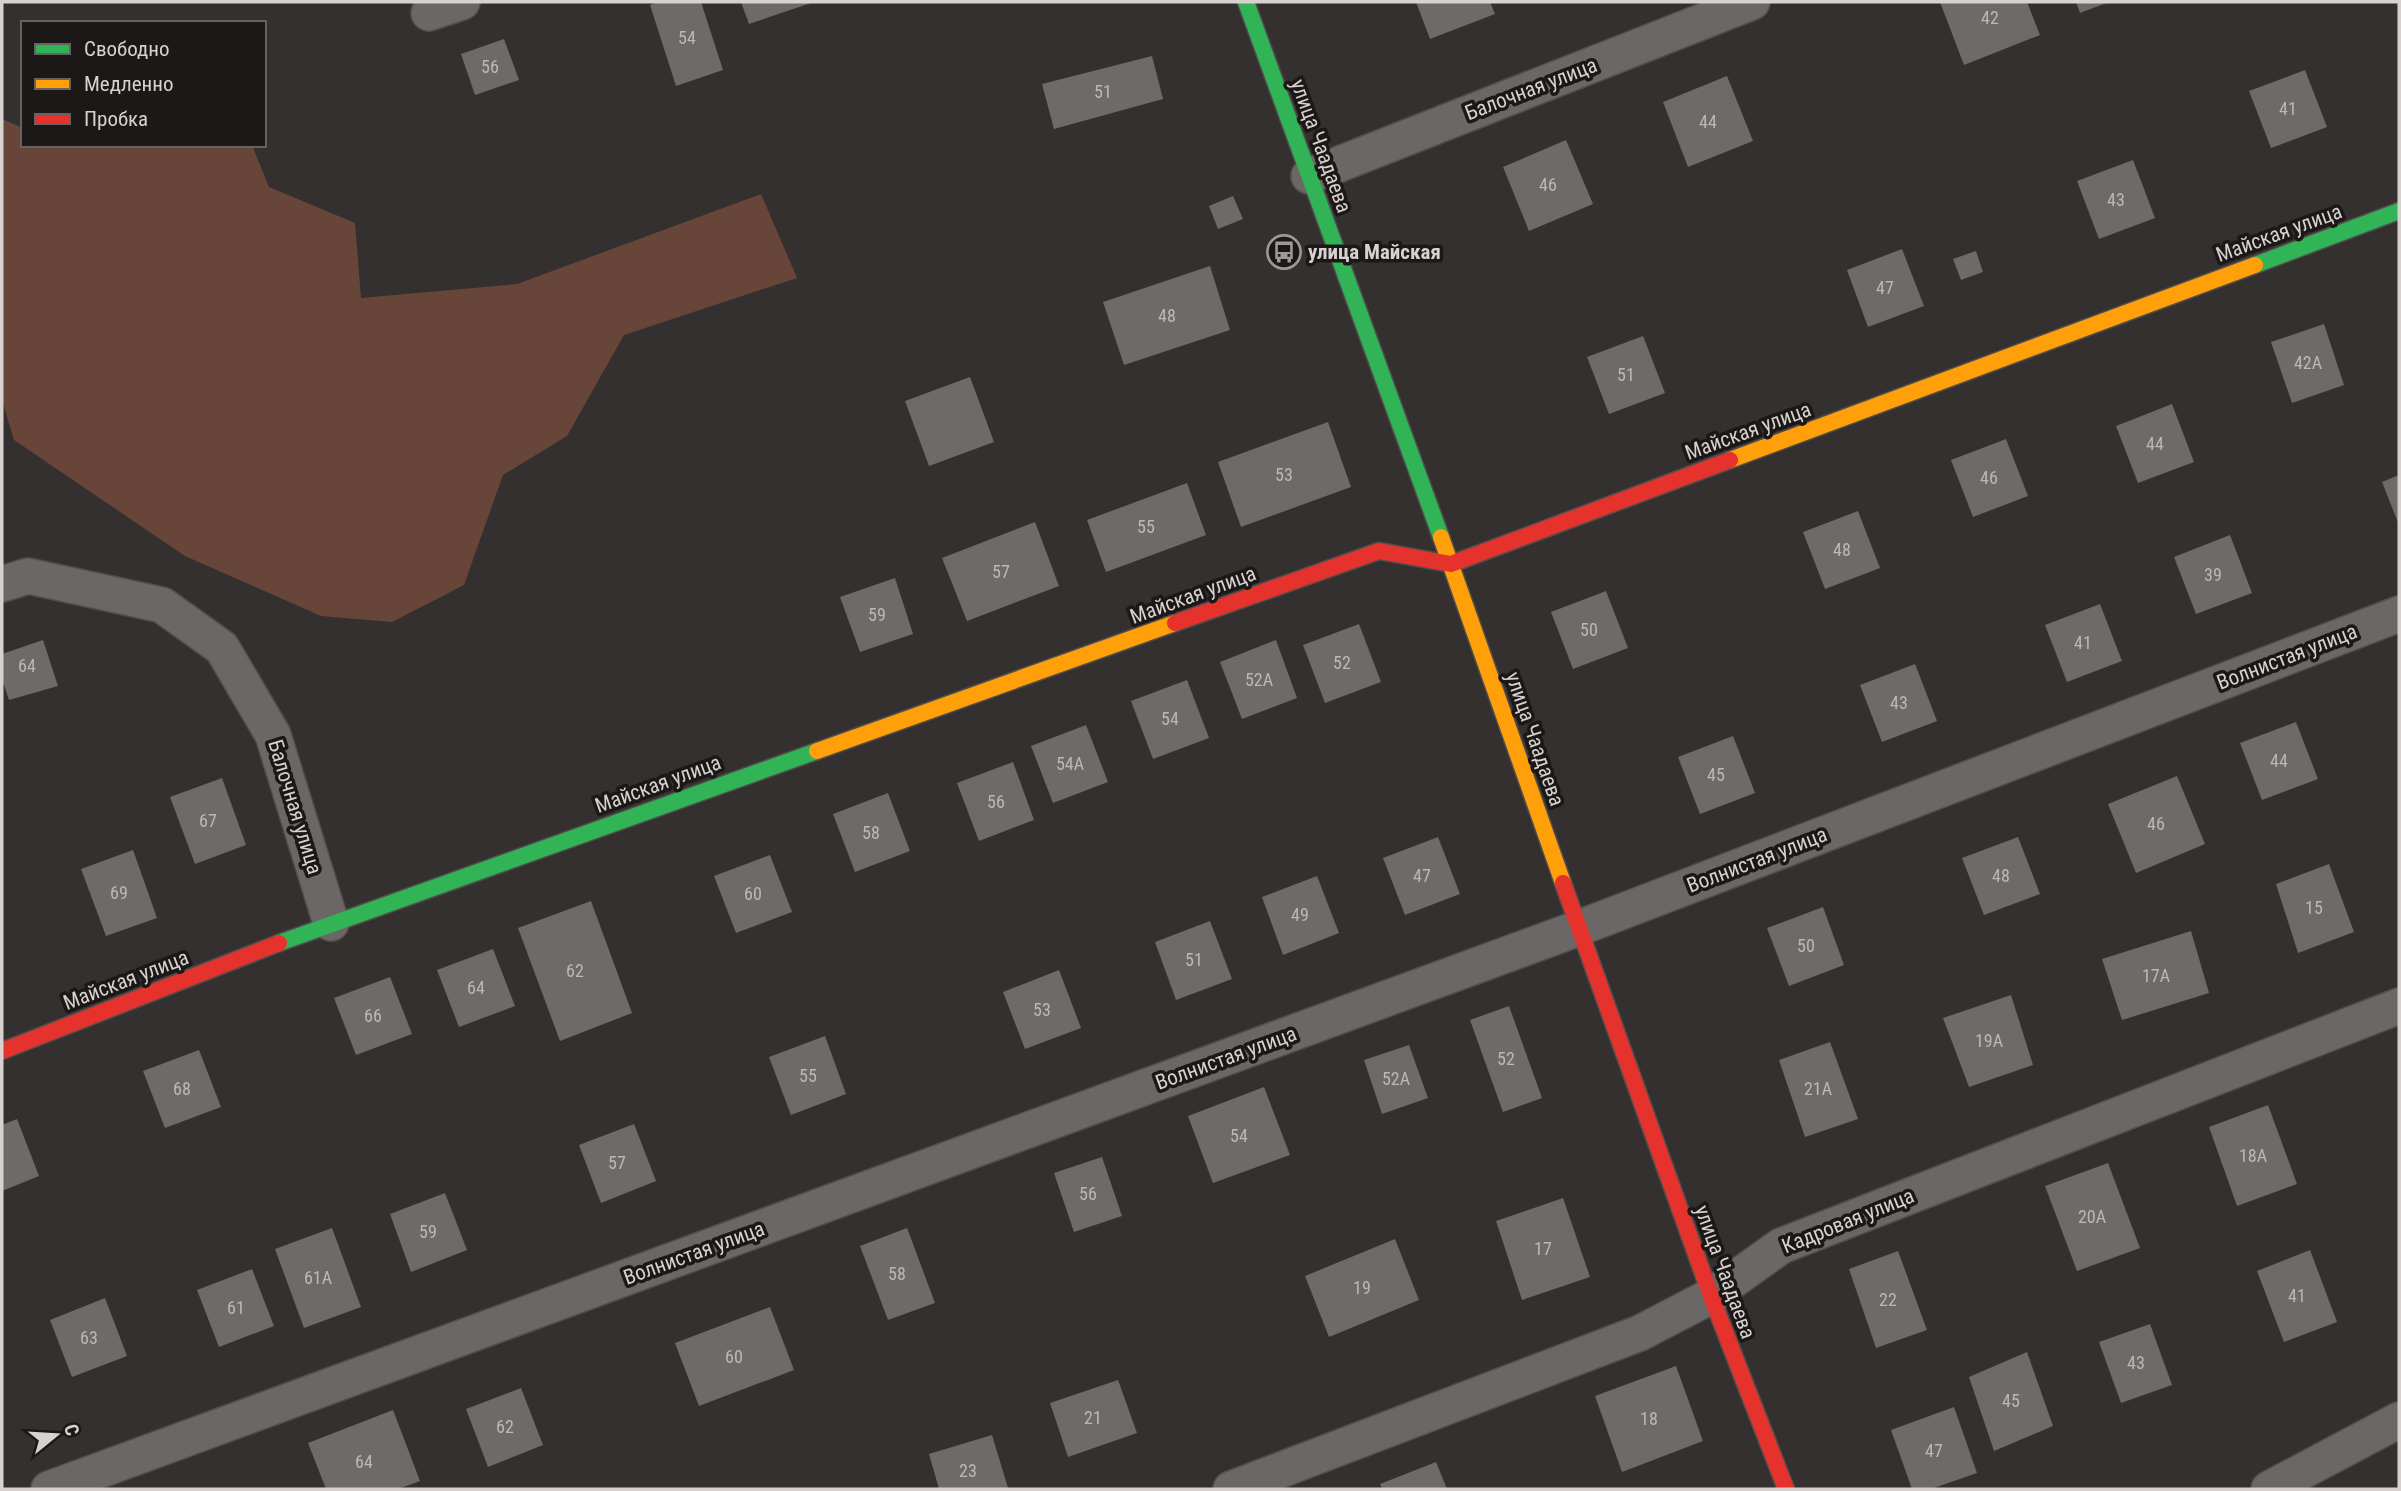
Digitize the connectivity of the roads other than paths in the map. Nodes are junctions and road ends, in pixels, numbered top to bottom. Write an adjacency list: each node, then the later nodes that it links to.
1 (462, 2): 4 (street)
2 (1246, 2): 5 (street, улица Чаадаева)
3 (1752, 2): 5 (street, Балочная улица)
4 (429, 13)
5 (1309, 176): 7 (street, улица Чаадаева)
6 (2399, 211): 7 (street, Майская улица)
7 (1451, 564): 10 (street, Майская улица); 11 (street, улица Чаадаева)
8 (2, 584): 10 (street, Балочная улица)
9 (2399, 614): 11 (street, Волнистая улица)
10 (331, 923): 13 (street, Майская улица)
11 (1579, 928): 14 (street, улица Чаадаева); 16 (street, Волнистая улица)
12 (2399, 1006): 14 (street, Кадровая улица)
13 (2, 1051)
14 (1711, 1296): 17 (street, Кадровая улица); 18 (street, улица Чаадаева)
15 (2399, 1420): 19 (street)
16 (48, 1489)
17 (1230, 1489)
18 (1786, 1489)
19 (2269, 1489)

